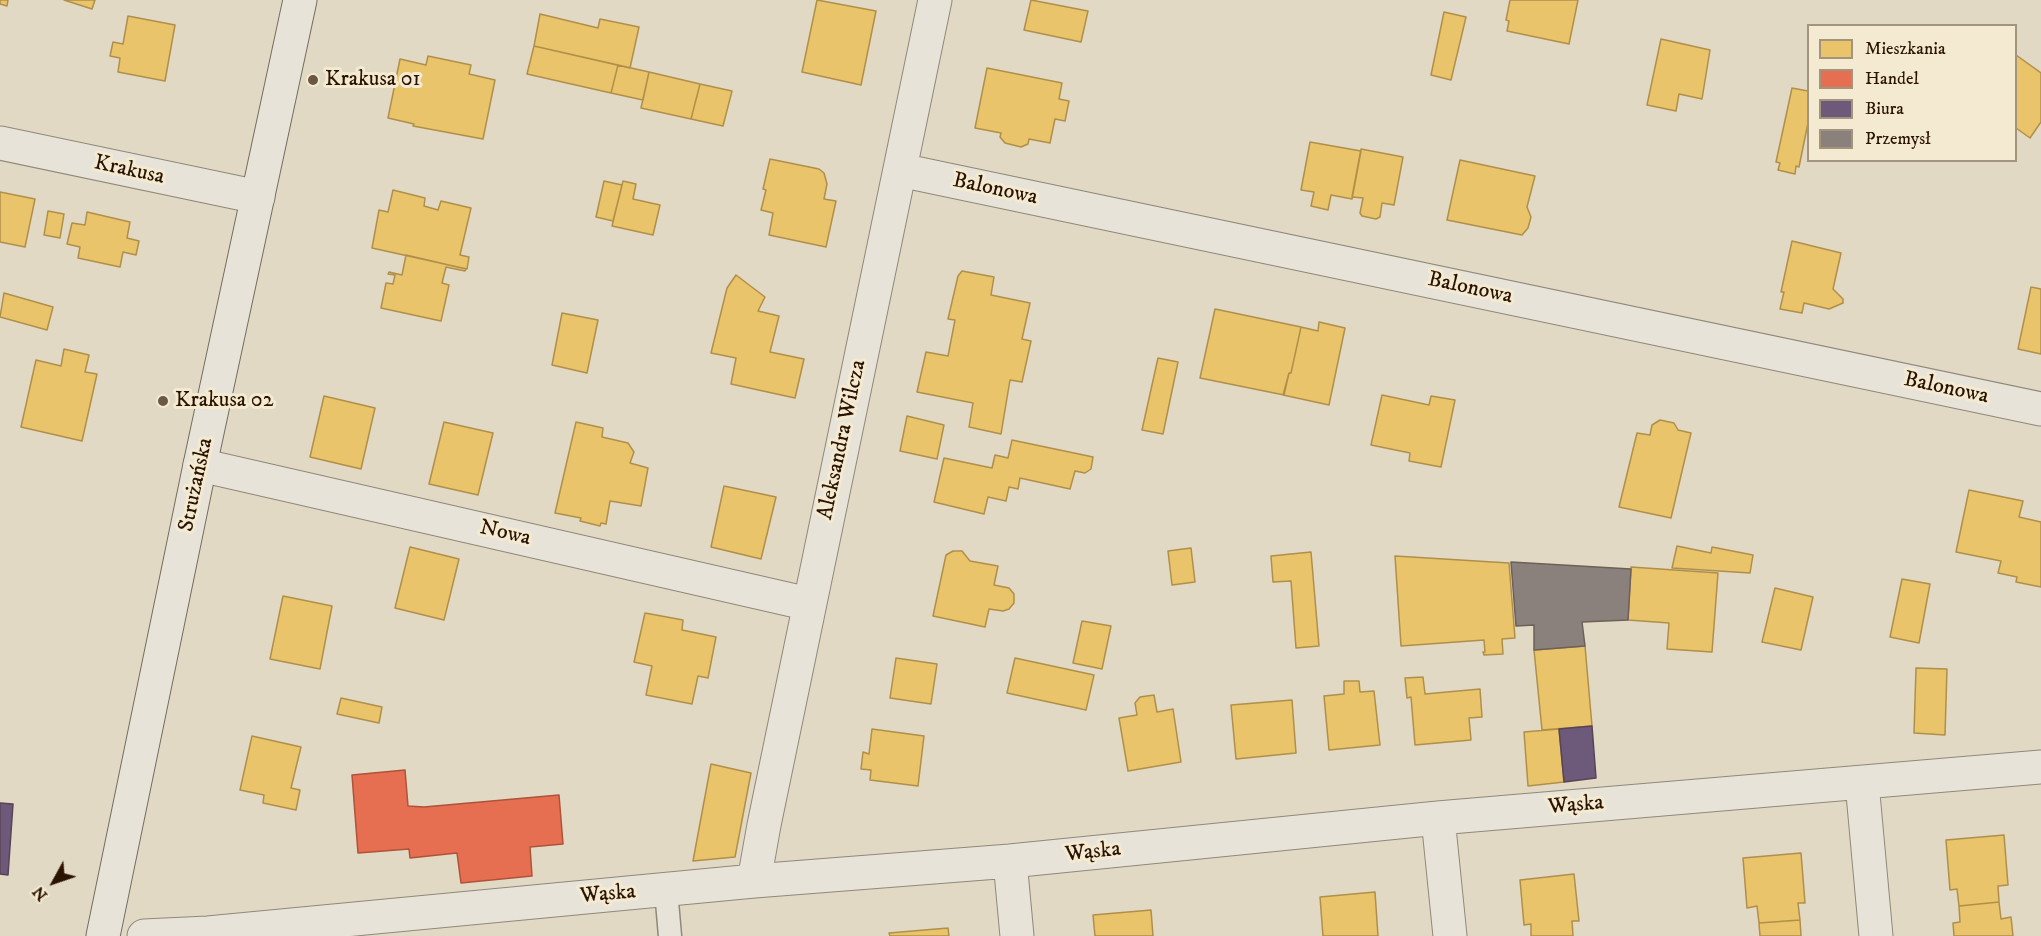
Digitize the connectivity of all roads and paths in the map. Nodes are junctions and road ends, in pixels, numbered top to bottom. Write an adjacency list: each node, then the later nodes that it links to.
1 (300, 0): 5 (street, Strużańska)
2 (935, 0): 4 (street, Aleksandra Wilcza)
3 (0, 143): 5 (street, Krakusa)
4 (900, 170): 6 (street, Balonowa); 8 (street, Aleksandra Wilcza)
5 (258, 197): 7 (street, Strużańska)
6 (2041, 409)
7 (200, 465): 8 (street, Nowa); 15 (street, Strużańska)
8 (809, 604): 13 (street, Aleksandra Wilcza)
9 (2041, 767): 10 (street, Wąska)
10 (1862, 783): 11 (street, Wąska); 20 (street)
11 (1438, 818): 12 (street, Wąska); 19 (street)
12 (1010, 861): 13 (street, Wąska); 18 (street)
13 (754, 881): 14 (street, Wąska)
14 (666, 890): 16 (street, Wąska); 17 (lane)
15 (103, 936)
16 (144, 936)
17 (670, 936)
18 (1017, 936)
19 (1450, 936)
20 (1876, 936)

